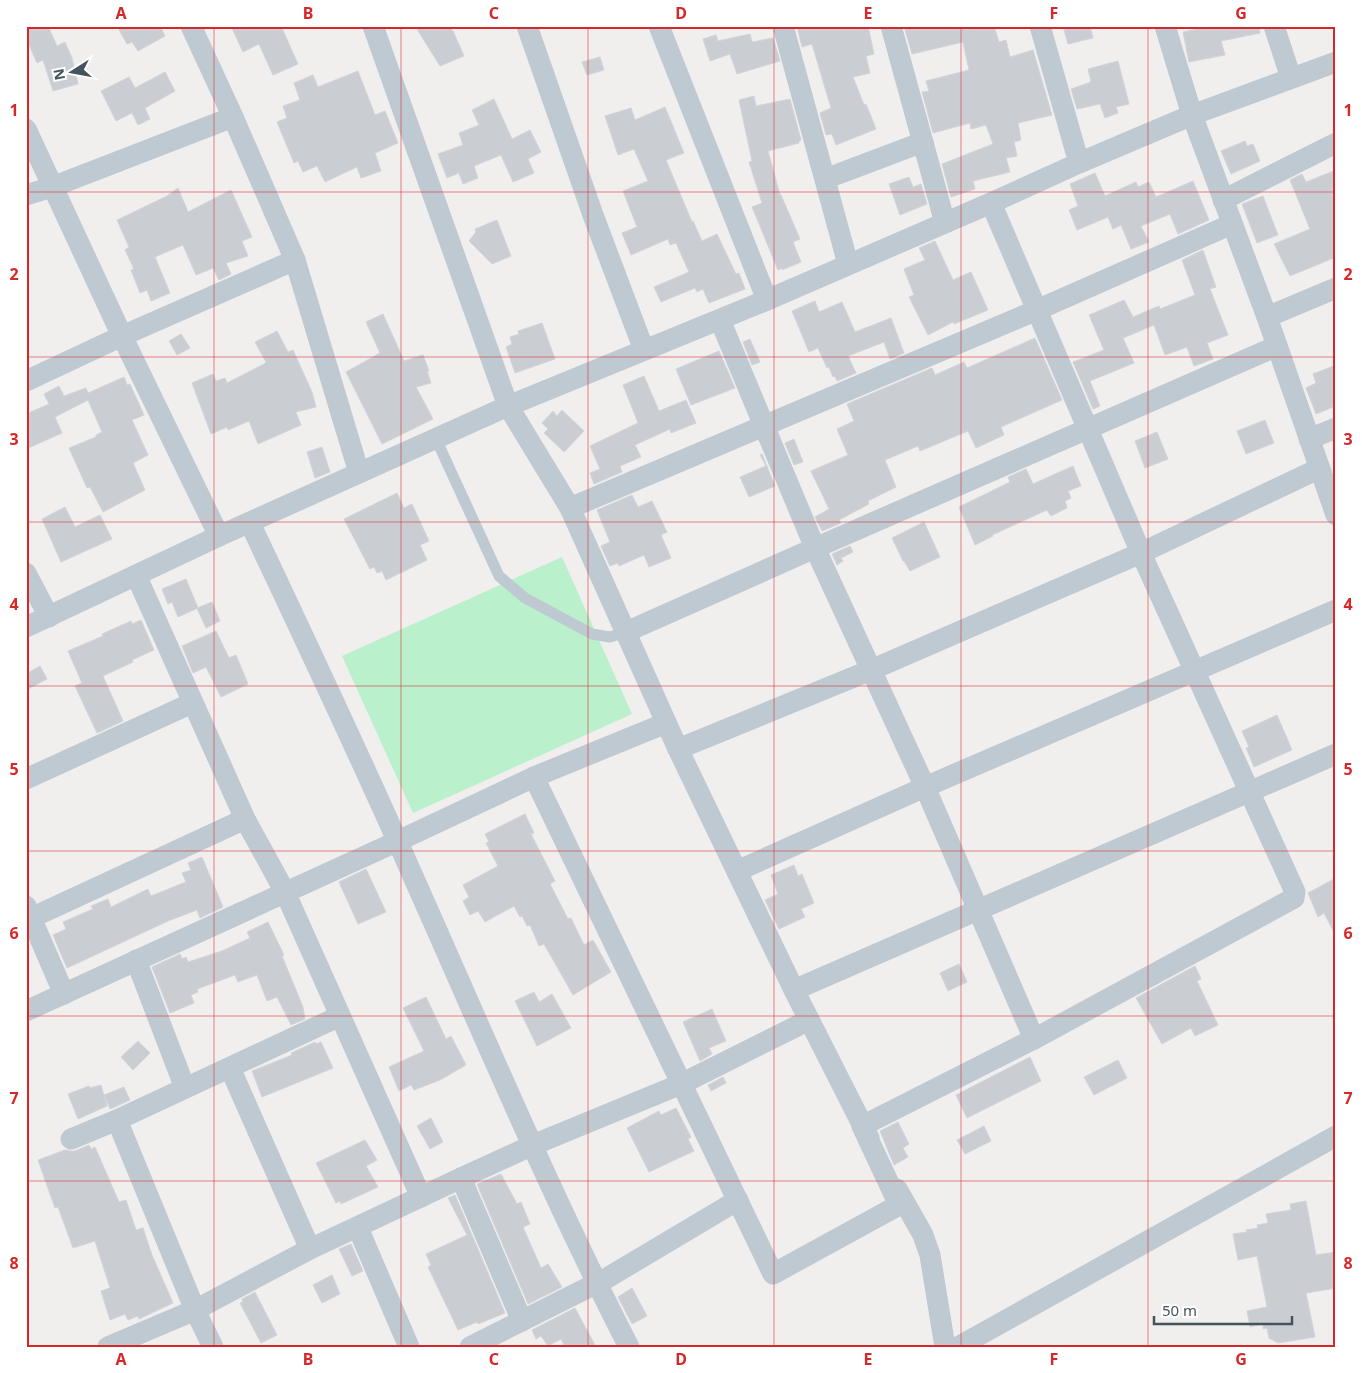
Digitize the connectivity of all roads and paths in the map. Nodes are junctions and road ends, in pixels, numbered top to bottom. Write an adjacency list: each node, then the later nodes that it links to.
1 (192, 26): 13 (street)
2 (373, 26): 36 (street)
3 (526, 26): 34 (street)
4 (659, 26): 28 (street)
5 (783, 26): 18 (street)
6 (891, 26): 15 (street)
7 (1040, 26): 17 (street)
8 (1165, 26): 12 (street)
9 (1274, 26): 11 (street)
10 (1336, 62): 11 (street)
11 (1291, 78): 12 (street)
12 (1192, 116): 17 (street); 21 (street)
13 (233, 117): 19 (street); 25 (street)
14 (26, 129): 19 (street)
15 (923, 142): 18 (street); 23 (street)
16 (1336, 143): 21 (street)
17 (1078, 162): 22 (street)
18 (825, 179): 26 (street)
19 (52, 187): 20 (street); 32 (street)
20 (26, 195)
21 (1223, 200): 24 (street)
22 (991, 203): 23 (street); 29 (street)
23 (945, 224): 26 (street)
24 (1232, 224): 29 (street); 30 (street)
25 (295, 260): 32 (street); 43 (street)
26 (848, 264): 28 (street)
27 (1336, 288): 30 (street)
28 (767, 300): 31 (street)
29 (1037, 310): 37 (street); 39 (street)
30 (1267, 316): 33 (street)
31 (720, 320): 34 (street); 37 (street)
32 (122, 336): 35 (street); 47 (street)
33 (1277, 346): 39 (street); 41 (street)
34 (644, 350): 36 (street)
35 (26, 381)
36 (508, 406): 40 (street); 44 (street)
37 (764, 425): 44 (street); 48 (street)
38 (1336, 428): 41 (street)
39 (1087, 430): 48 (street); 49 (street)
40 (436, 439): 43 (street); 55 (lane)
41 (1309, 439): 42 (street)
42 (1318, 469): 45 (street); 49 (street)
43 (359, 473): 46 (street)
44 (570, 508): 55 (street)
45 (1336, 515)
46 (250, 523): 47 (street); 67 (street)
47 (219, 536): 51 (street)
48 (815, 548): 55 (street); 56 (street)
49 (1141, 553): 56 (street); 57 (street)
50 (26, 573): 53 (street)
51 (136, 575): 53 (street); 58 (street)
52 (1336, 610): 57 (street)
53 (49, 616): 54 (street)
54 (26, 627)
55 (626, 632): 59 (street)
56 (871, 670): 60 (street); 64 (street)
57 (1195, 672): 64 (street); 65 (street)
58 (192, 703): 63 (street); 66 (street)
59 (666, 723): 60 (street); 62 (street)
60 (678, 749): 68 (street)
61 (1336, 754): 65 (street)
62 (534, 777): 67 (street); 80 (street)
63 (26, 779)
64 (924, 787): 68 (street); 70 (street)
65 (1249, 793): 70 (street); 78 (street)
66 (245, 819): 69 (street); 71 (street)
67 (398, 841): 69 (street); 86 (street)
68 (737, 871): 73 (street)
69 (284, 892): 72 (street); 76 (street)
70 (978, 909): 73 (street); 78 (street)
71 (29, 912): 74 (street)
72 (136, 960): 74 (street); 81 (street)
73 (794, 990): 77 (street)
74 (64, 994): 75 (street)
75 (26, 1011)
76 (340, 1016): 79 (street); 88 (street)
77 (809, 1020): 80 (street); 83 (street)
78 (1034, 1039): 83 (street)
79 (230, 1068): 81 (street); 91 (street)
80 (681, 1084): 86 (street); 89 (street)
81 (185, 1088): 82 (street)
82 (117, 1120): 85 (street); 93 (street)
83 (862, 1126): 89 (street); 100 (street)
84 (1336, 1136): 101 (street)
85 (71, 1139)
86 (533, 1145): 87 (street); 92 (street)
87 (460, 1178): 88 (street); 94 (street)
88 (421, 1196): 90 (street)
89 (738, 1200): 92 (street)
90 (358, 1228): 91 (street); 97 (street)
91 (310, 1250): 93 (street)
92 (597, 1284): 94 (street); 99 (street)
93 (195, 1310): 95 (street); 96 (street)
94 (522, 1321): 98 (street)
95 (108, 1347)
96 (213, 1347)
97 (409, 1347)
98 (470, 1347)
99 (629, 1347)
100 (945, 1347)
101 (958, 1347)

